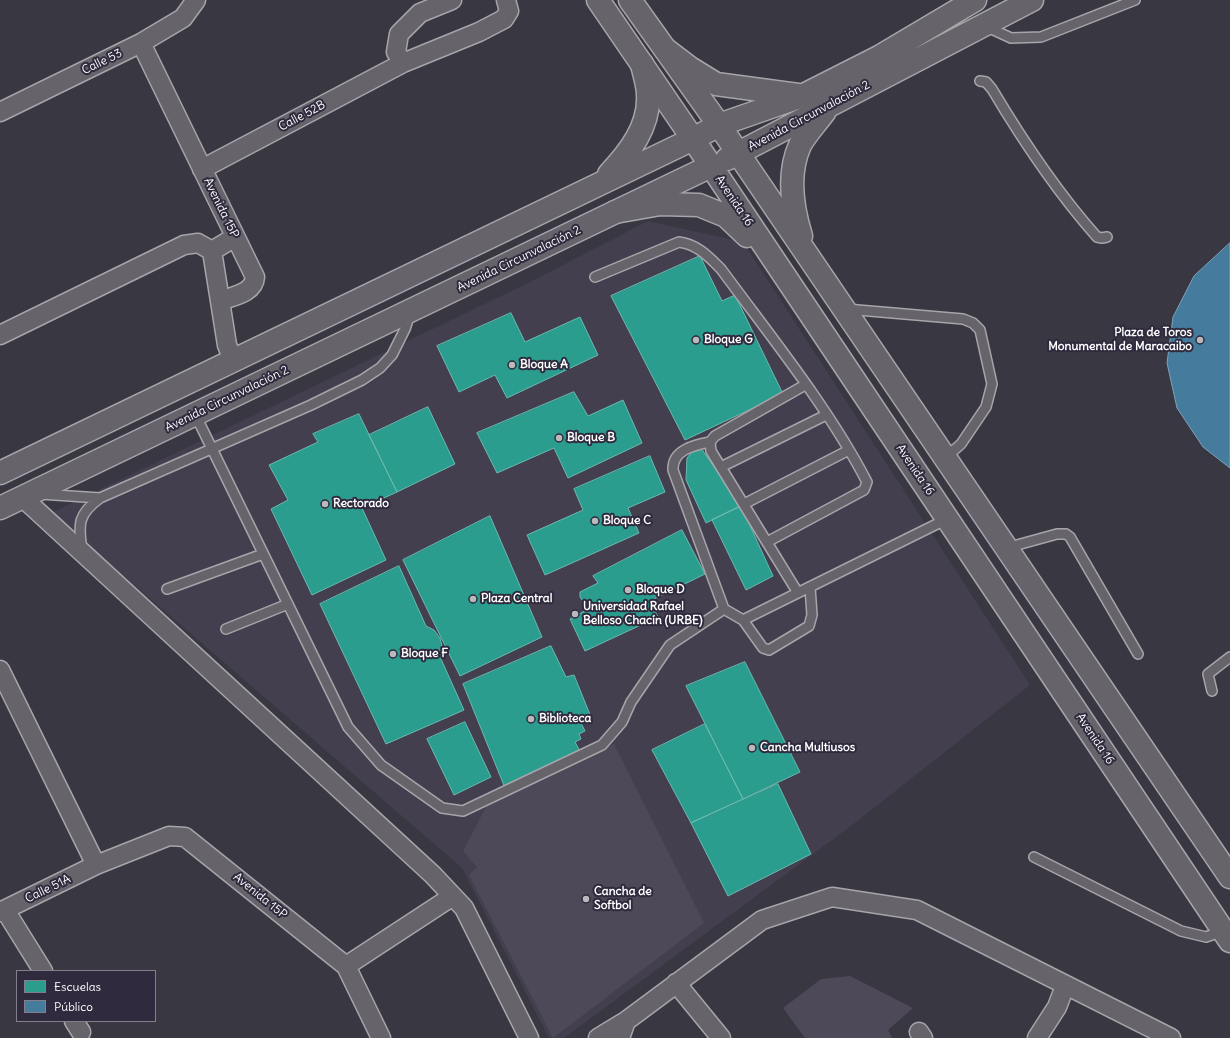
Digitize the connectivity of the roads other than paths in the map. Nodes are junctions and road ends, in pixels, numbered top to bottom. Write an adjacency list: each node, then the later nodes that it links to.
1 (196, 0): 10 (street, Calle 53)
2 (452, 0): 12 (street)
3 (506, 0): 12 (street, Calle 52B)
4 (598, 0): 13 (main road, Avenida 16)
5 (630, 0): 11 (main road)
6 (974, 0): 15 (main road, Avenida Circunvalación 2)
7 (1032, 0): 9 (main road, Avenida Circunvalación 2)
8 (1135, 0): 9 (lane)
9 (983, 25): 16 (main road, Avenida Circunvalación 2)
10 (141, 43): 17 (street, Calle 53); 22 (street, Avenida 15P)
11 (665, 49): 15 (main road); 18 (main road)
12 (403, 63): 22 (street, Calle 52B)
13 (642, 64): 19 (main road, Avenida 16); 23 (main road)
14 (980, 81): 26 (lane)
15 (802, 96): 18 (main road, Avenida Circunvalación 2)
16 (828, 107): 20 (main road, Avenida Circunvalación 2); 28 (main road)
17 (0, 112)
18 (719, 125): 19 (main road, Avenida Circunvalación 2); 20 (main road)
19 (693, 139): 21 (main road, Avenida 16); 23 (main road, Avenida Circunvalación 2)
20 (738, 153): 21 (main road, Avenida Circunvalación 2); 28 (main road)
21 (711, 166): 24 (main road, Avenida Circunvalación 2); 29 (main road, Avenida 16)
22 (202, 169): 25 (street, Avenida 15P)
23 (600, 183): 35 (main road, Avenida Circunvalación 2)
24 (615, 212): 29 (main road); 33 (main road, Avenida Circunvalación 2)
25 (235, 237): 27 (street); 31 (street, Avenida 15P)
26 (1106, 237)
27 (212, 251): 31 (street); 34 (street)
28 (806, 252): 32 (main road)
29 (777, 265): 49 (main road, Avenida 16)
30 (595, 277): 36 (lane)
31 (220, 301): 35 (street)
32 (844, 309): 42 (main road); 42 (lane)
33 (411, 310): 37 (main road, Avenida Circunvalación 2); 40 (lane)
34 (0, 335)
35 (233, 360): 44 (main road, Avenida Circunvalación 2)
36 (806, 385): 38 (lane); 39 (lane)
37 (195, 414): 40 (lane); 45 (main road, Avenida Circunvalación 2)
38 (826, 415): 41 (lane); 43 (lane)
39 (710, 442): 43 (lane); 58 (lane)
40 (211, 447): 46 (lane); 53 (lane)
41 (848, 450): 47 (lane); 50 (lane)
42 (945, 458): 51 (main road)
43 (721, 468): 47 (lane)
44 (0, 473)
45 (26, 495): 46 (lane); 48 (main road, Avenida Circunvalación 2); 52 (street)
46 (100, 498): 52 (lane)
47 (744, 504): 50 (lane)
48 (0, 508)
49 (947, 519): 54 (lane); 70 (main road, Avenida 16)
50 (767, 542): 56 (lane)
51 (1006, 548): 61 (lane); 67 (main road)
52 (82, 553): 68 (street)
53 (264, 554): 55 (lane); 57 (lane)
54 (810, 587): 56 (lane); 59 (lane)
55 (167, 589)
56 (798, 593): 59 (lane)
57 (288, 604): 58 (lane); 60 (lane)
58 (724, 609): 59 (lane)
59 (743, 620)
60 (226, 630)
61 (1138, 654)
62 (1230, 657): 64 (lane)
63 (0, 670): 66 (street)
64 (1212, 691)
65 (1034, 858): 70 (lane)
66 (96, 865): 69 (street, Calle 51A); 71 (street, Avenida 15P)
67 (1230, 877)
68 (453, 896): 71 (street); 77 (street)
69 (3, 911): 72 (street)
70 (1227, 936)
71 (346, 966): 76 (street, Avenida 15P)
72 (42, 970)
73 (676, 983): 74 (street); 75 (street); 80 (street)
74 (1065, 986): 81 (street); 82 (street)
75 (626, 1021): 78 (street); 79 (street)
76 (381, 1038)
77 (529, 1038)
78 (598, 1038)
79 (620, 1038)
80 (721, 1038)
81 (1037, 1038)
82 (1171, 1038)

